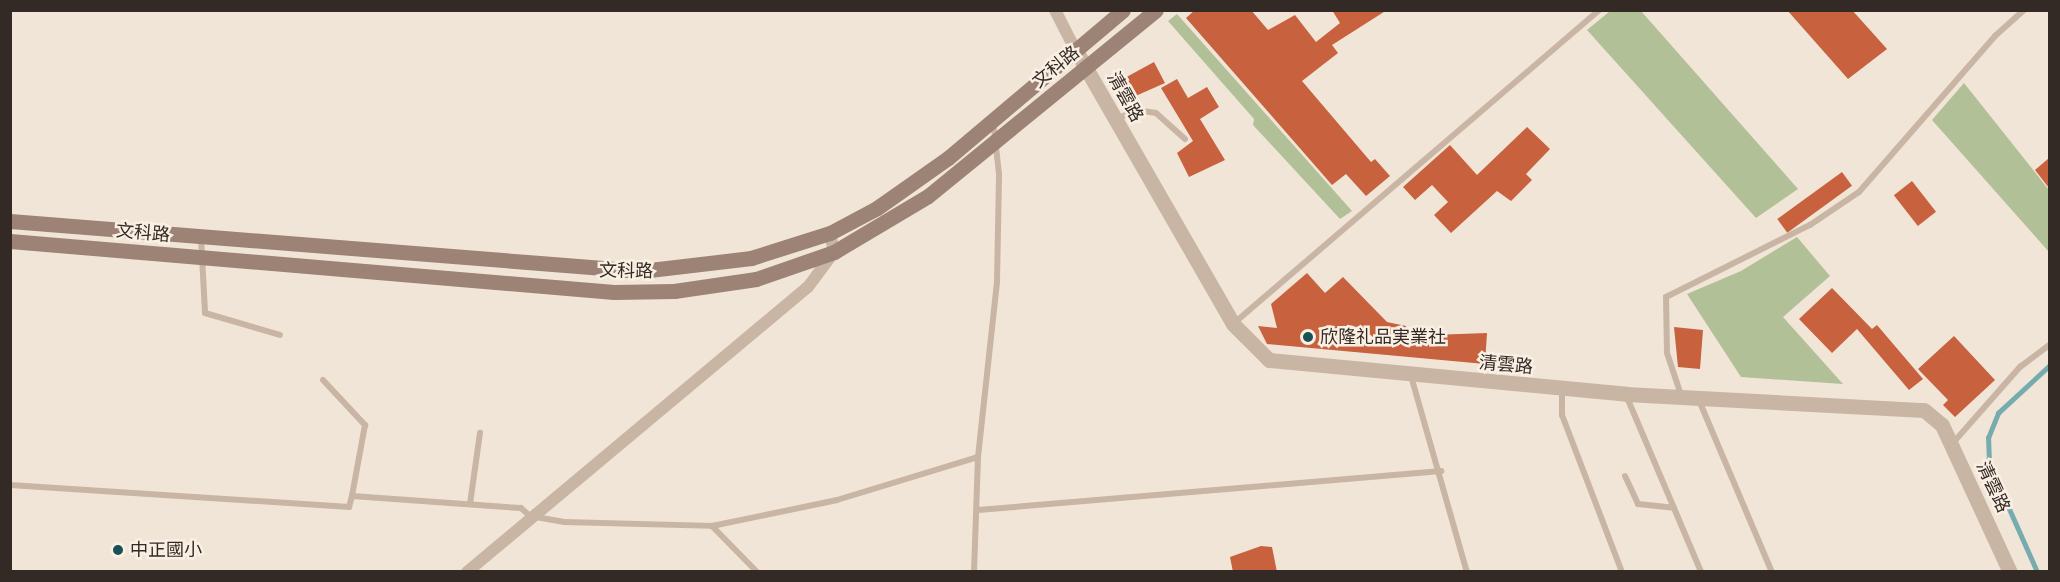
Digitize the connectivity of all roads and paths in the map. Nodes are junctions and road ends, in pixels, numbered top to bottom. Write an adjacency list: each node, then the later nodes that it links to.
1 (1055, 10): 6 (street)
2 (1123, 10): 6 (main road, 文科路)
3 (1156, 10): 7 (main road, 文科路)
4 (1599, 10): 20 (lane)
5 (2024, 10): 27 (lane)
6 (1076, 49): 7 (street, 清雲路); 9 (main road, 文科路)
7 (1086, 67): 8 (street, 清雲路); 10 (main road, 文科路)
8 (1115, 119): 11 (lane); 20 (street, 清雲路)
9 (993, 120): 10 (lane); 13 (main road, 文科路)
10 (996, 139): 16 (main road, 文科路); 31 (lane)
11 (1185, 139)
12 (10, 221): 14 (main road, 文科路)
13 (830, 233): 16 (street); 17 (main road, 文科路)
14 (201, 238): 17 (main road, 文科路); 18 (lane)
15 (10, 241): 18 (main road, 文科路)
16 (834, 252): 19 (main road, 文科路); 39 (street)
17 (404, 253): 19 (main road)
18 (201, 258): 19 (main road, 文科路); 21 (lane)
19 (401, 274)
20 (1233, 324): 23 (street, 清雲路)
21 (280, 335)
22 (2049, 344): 30 (lane)
23 (1411, 376): 25 (street, 清雲路); 32 (lane)
24 (323, 380): 35 (lane)
25 (1562, 389): 26 (street, 清雲路); 45 (lane)
26 (1626, 394): 27 (street, 清雲路); 37 (lane)
27 (1681, 395): 28 (street, 清雲路)
28 (1697, 396): 30 (street, 清雲路); 47 (lane)
29 (480, 433): 36 (lane)
30 (1952, 444): 48 (street, 清雲路)
31 (978, 458): 38 (lane); 40 (lane)
32 (1441, 471): 38 (lane); 44 (lane)
33 (1625, 476): 37 (lane)
34 (10, 485): 35 (lane)
35 (352, 496): 36 (lane)
36 (470, 504): 39 (lane)
37 (1674, 508): 46 (lane)
38 (978, 510): 43 (lane)
39 (530, 516): 40 (lane); 41 (street)
40 (712, 526): 42 (lane)
41 (467, 572)
42 (757, 572)
43 (974, 572)
44 (1467, 572)
45 (1622, 572)
46 (1701, 572)
47 (1772, 572)
48 (2010, 572)

